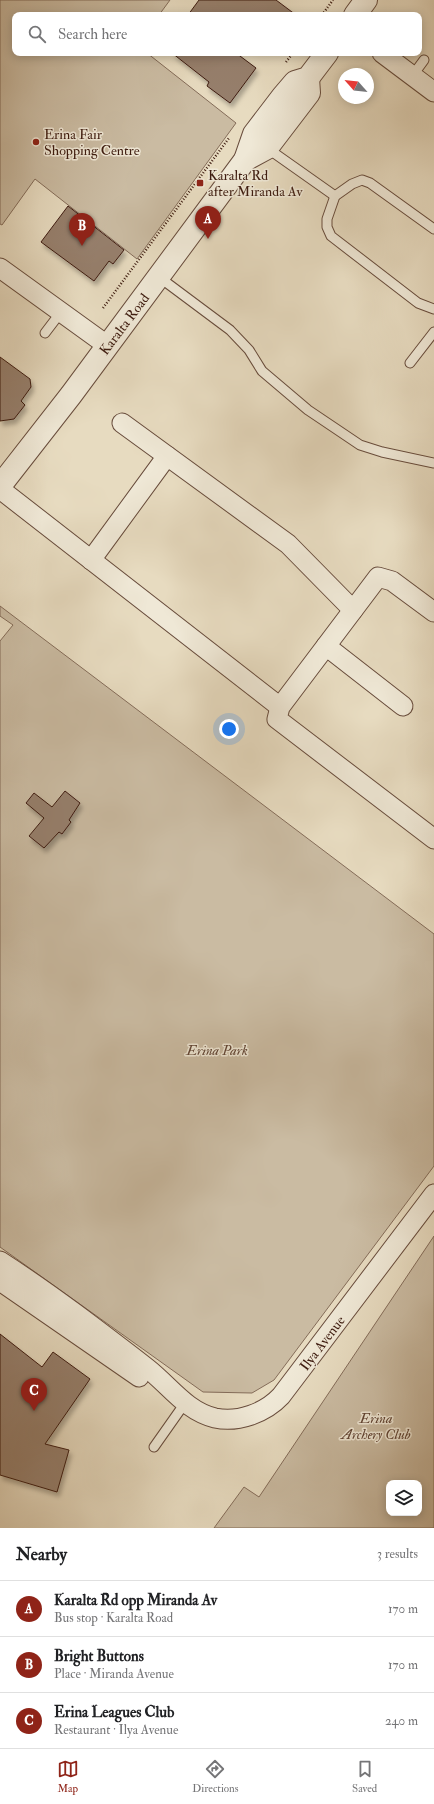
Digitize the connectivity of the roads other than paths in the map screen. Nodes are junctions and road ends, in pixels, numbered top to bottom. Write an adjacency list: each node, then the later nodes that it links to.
1 (366, 0): 2 (street)
2 (357, 12)
3 (325, 56): 5 (street, Karalta Road)
4 (389, 56): 6 (street)
5 (308, 78): 7 (street, Karalta Road); 8 (street, Karalta Road)
6 (434, 92)
7 (268, 148): 8 (street, Karalta Road); 9 (lane)
8 (245, 160): 12 (street, Karalta Road)
9 (334, 196): 10 (lane); 13 (lane)
10 (434, 229)
11 (0, 268): 14 (street)
12 (159, 277): 17 (street, Karalta Road); 21 (lane)
13 (434, 309)
14 (61, 312): 16 (lane); 17 (street)
15 (434, 332): 18 (lane)
16 (46, 333)
17 (108, 346): 22 (street, Karalta Road)
18 (410, 363)
19 (122, 423): 20 (street)
20 (167, 456): 24 (street); 25 (street)
21 (434, 463)
22 (0, 486)
23 (0, 489): 24 (street)
24 (91, 560): 29 (street)
25 (353, 610): 26 (street); 27 (street)
26 (434, 612)
27 (326, 646): 28 (street); 29 (street)
28 (403, 706)
29 (280, 707): 30 (street)
30 (434, 839)
31 (434, 1194): 34 (street, Ilya Avenue)
32 (0, 1261): 34 (street, Ilya Avenue)
33 (0, 1281): 34 (street, Ilya Avenue)
34 (180, 1399): 35 (lane)
35 (154, 1447)

